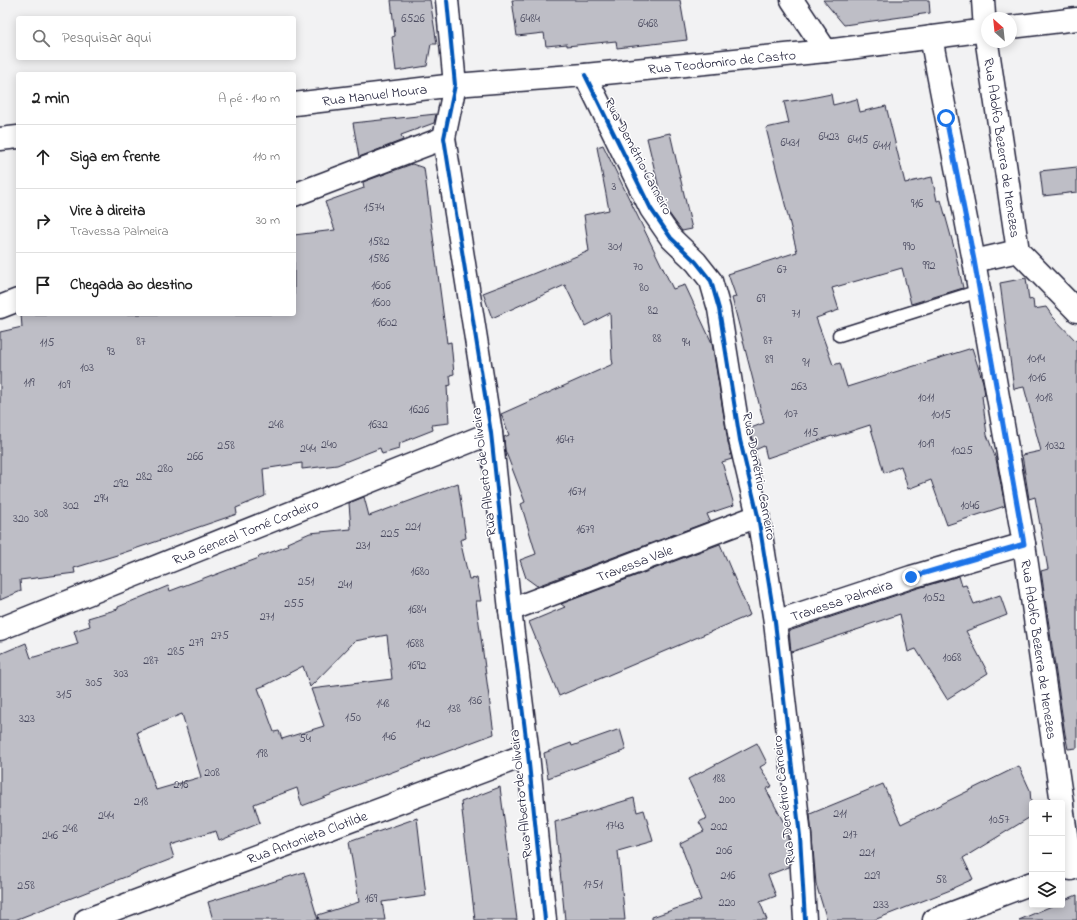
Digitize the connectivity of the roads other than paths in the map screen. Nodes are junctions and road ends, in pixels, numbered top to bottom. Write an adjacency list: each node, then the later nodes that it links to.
1 (447, 0): 12 (street, Rua Alberto de Oliveira)
2 (792, 0): 10 (street)
3 (983, 0): 4 (street, Rua Adolfo Bezerra de Menezes)
4 (984, 12)
5 (1077, 19): 6 (street)
6 (1017, 26)
7 (981, 31): 8 (street, Rua Teodomiro de Castro)
8 (931, 37): 10 (street, Rua Teodomiro de Castro); 19 (street, Rua Adolfo Bezerra de Menezes)
9 (989, 48): 18 (street, Rua Adolfo Bezerra de Menezes)
10 (826, 51): 11 (street, Rua Teodomiro de Castro)
11 (585, 75): 12 (street, Rua Teodomiro de Castro); 26 (street, Rua Demétrio Carneiro)
12 (455, 85): 13 (street, Rua Manuel Moura); 15 (street, Rua Alberto de Oliveira)
13 (296, 104)
14 (16, 136): 16 (street)
15 (444, 138): 17 (street); 25 (street, Rua Alberto de Oliveira)
16 (0, 139)
17 (296, 194)
18 (1018, 251): 19 (street, Rua Adolfo Bezerra de Menezes); 23 (street)
19 (974, 260): 20 (street, Rua Adolfo Bezerra de Menezes)
20 (979, 291): 24 (lane); 27 (street, Rua Adolfo Bezerra de Menezes)
21 (16, 301): 22 (street)
22 (0, 307)
23 (1077, 310)
24 (838, 335)
25 (491, 433): 28 (street, Rua Alberto de Oliveira); 30 (street, Rua General Tomé Cordeiro)
26 (758, 516): 28 (street, Travessa Vale); 29 (street, Rua Demétrio Carneiro)
27 (1024, 544): 29 (street, Travessa Palmeira); 32 (street, Rua Adolfo Bezerra de Menezes)
28 (510, 610): 31 (street, Rua Alberto de Oliveira)
29 (775, 622): 38 (street, Rua Demétrio Carneiro)
30 (0, 629)
31 (528, 754): 36 (street, Rua Antonieta Clotilde); 37 (street, Rua Alberto de Oliveira)
32 (1061, 800)
33 (1065, 828): 34 (street, Rua Adolfo Bezerra de Menezes)
34 (1070, 869)
35 (1029, 884): 39 (street)
36 (86, 920)
37 (545, 920)
38 (805, 920)
39 (934, 920)

